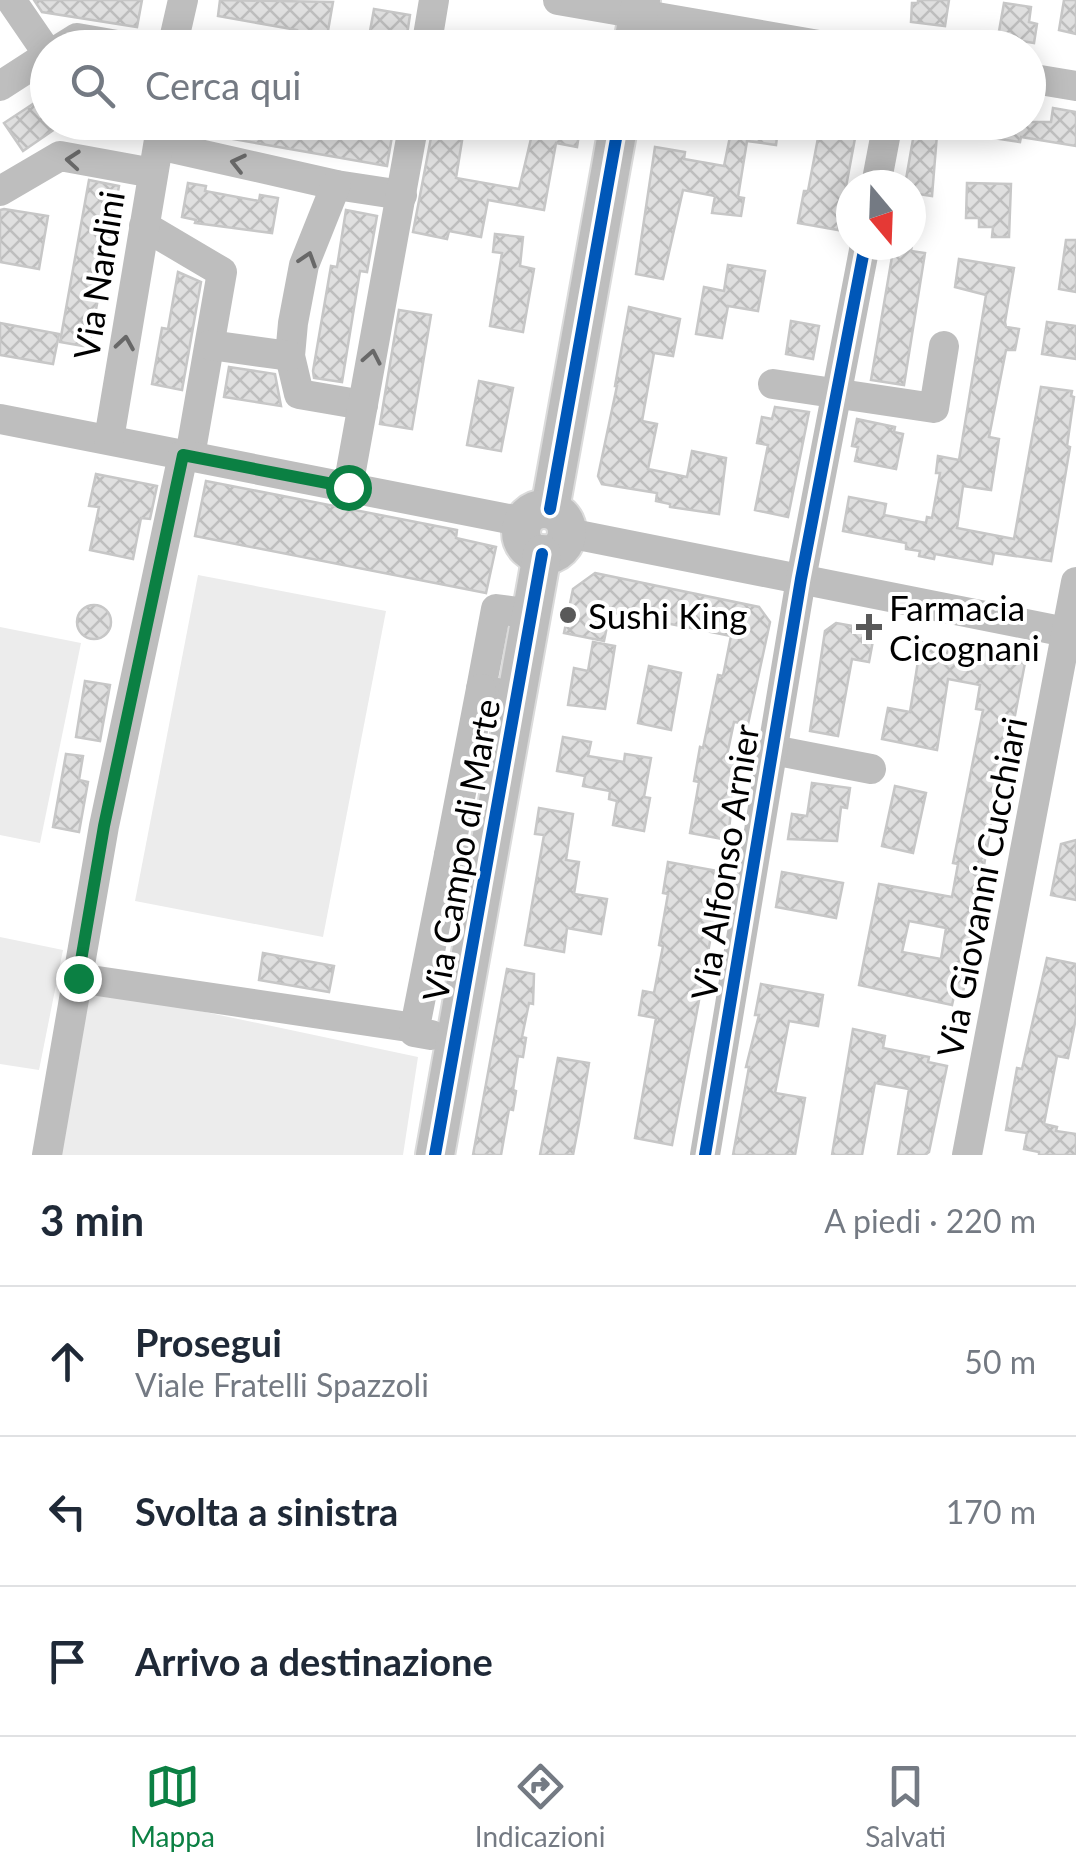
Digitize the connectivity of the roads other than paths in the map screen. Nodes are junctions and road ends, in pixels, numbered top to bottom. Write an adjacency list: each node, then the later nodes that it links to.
1 (12, 0): 6 (street)
2 (183, 0): 7 (street)
3 (434, 0): 8 (street)
4 (558, 0): 5 (street)
5 (637, 20): 9 (street)
6 (32, 30)
7 (176, 30)
8 (429, 30)
9 (708, 30)
10 (30, 66): 12 (street)
11 (1046, 81): 13 (street)
12 (0, 86)
13 (1076, 86)
14 (411, 140): 21 (street)
15 (616, 140): 34 (main road, Via Campo di Marte)
16 (885, 140): 18 (street)
17 (158, 147): 19 (street, one-way to 19); 20 (street, one-way to 17); 22 (street, Via Nardini)
18 (879, 170)
19 (4, 179)
20 (336, 185): 21 (street); 26 (street, one-way to 20)
21 (402, 195): 29 (street, one-way to 21)
22 (144, 226): 24 (street); 31 (street, Via Nardini, one-way to 22)
23 (862, 260): 28 (street, Via Alfonso Arnier)
24 (210, 345): 26 (street); 32 (street)
25 (944, 346): 28 (street)
26 (290, 356): 29 (street)
27 (773, 384): 28 (street)
28 (838, 391): 35 (street, Via Alfonso Arnier)
29 (363, 405): 33 (street)
30 (0, 419): 31 (street)
31 (108, 439): 32 (street)
32 (186, 455): 33 (street); 43 (street)
33 (348, 487): 34 (street)
34 (546, 530): 35 (street); 38 (main road, Via Campo di Marte)
35 (802, 579): 37 (street); 39 (street, Via Alfonso Arnier)
36 (1076, 582): 37 (street, Via Giovanni Cucchiari)
37 (1072, 634): 49 (street, Via Giovanni Cucchiari)
38 (499, 693): 41 (street); 42 (main road, Via Campo di Marte)
39 (773, 750): 40 (street, Via Alfonso Arnier); 48 (street, Via Alfonso Arnier)
40 (870, 769)
41 (449, 856): 42 (street); 44 (street)
42 (488, 864): 45 (main road, Via Campo di Marte)
43 (78, 978): 44 (street); 46 (street)
44 (415, 1028): 45 (street)
45 (456, 1041): 47 (main road, Via Campo di Marte)
46 (46, 1155)
47 (435, 1155)
48 (706, 1155)
49 (966, 1155)

